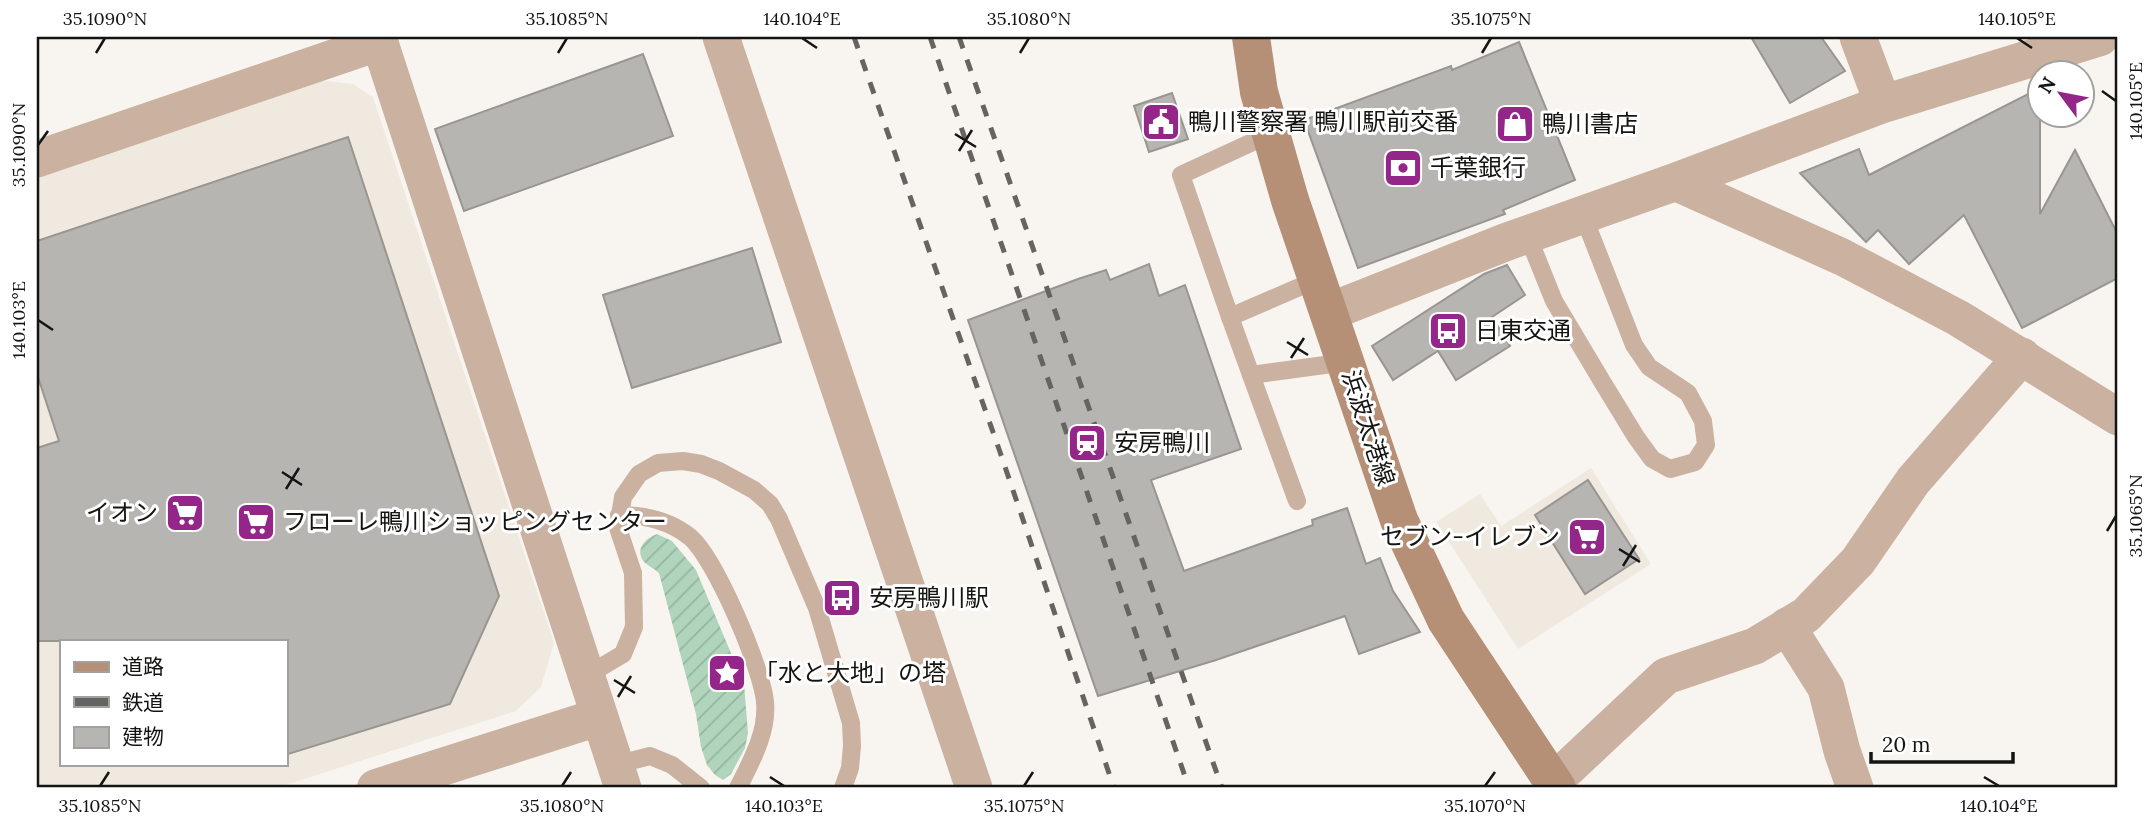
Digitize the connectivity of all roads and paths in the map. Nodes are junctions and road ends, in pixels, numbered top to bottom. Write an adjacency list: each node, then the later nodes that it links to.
1 (721, 37): 29 (street)
2 (1251, 37): 7 (main road, 浜波太港線)
3 (1858, 37): 6 (street)
4 (2100, 37): 6 (street)
5 (379, 39): 8 (street); 21 (street)
6 (1884, 104): 9 (street)
7 (1270, 134): 12 (main road, 浜波太港線); 13 (lane)
8 (37, 159)
9 (1675, 182): 10 (street); 14 (street)
10 (1583, 215): 11 (street); 11 (lane)
11 (1528, 234): 12 (street)
12 (1324, 295): 13 (lane); 15 (main road, 浜波太港線)
13 (1230, 317): 16 (lane)
14 (2022, 356): 17 (street); 20 (street)
15 (1347, 362): 16 (lane); 24 (main road, 浜波太港線)
16 (1251, 375): 18 (lane)
17 (2118, 416)
18 (1297, 501)
19 (619, 514): 21 (lane); 27 (lane); 28 (lane)
20 (1787, 626): 24 (street); 30 (street)
21 (586, 676): 22 (street)
22 (599, 717): 23 (street); 25 (street)
23 (619, 777): 26 (lane)
24 (1555, 785)
25 (376, 788)
26 (701, 788)
27 (738, 788)
28 (843, 788)
29 (974, 788)
30 (1855, 788)

